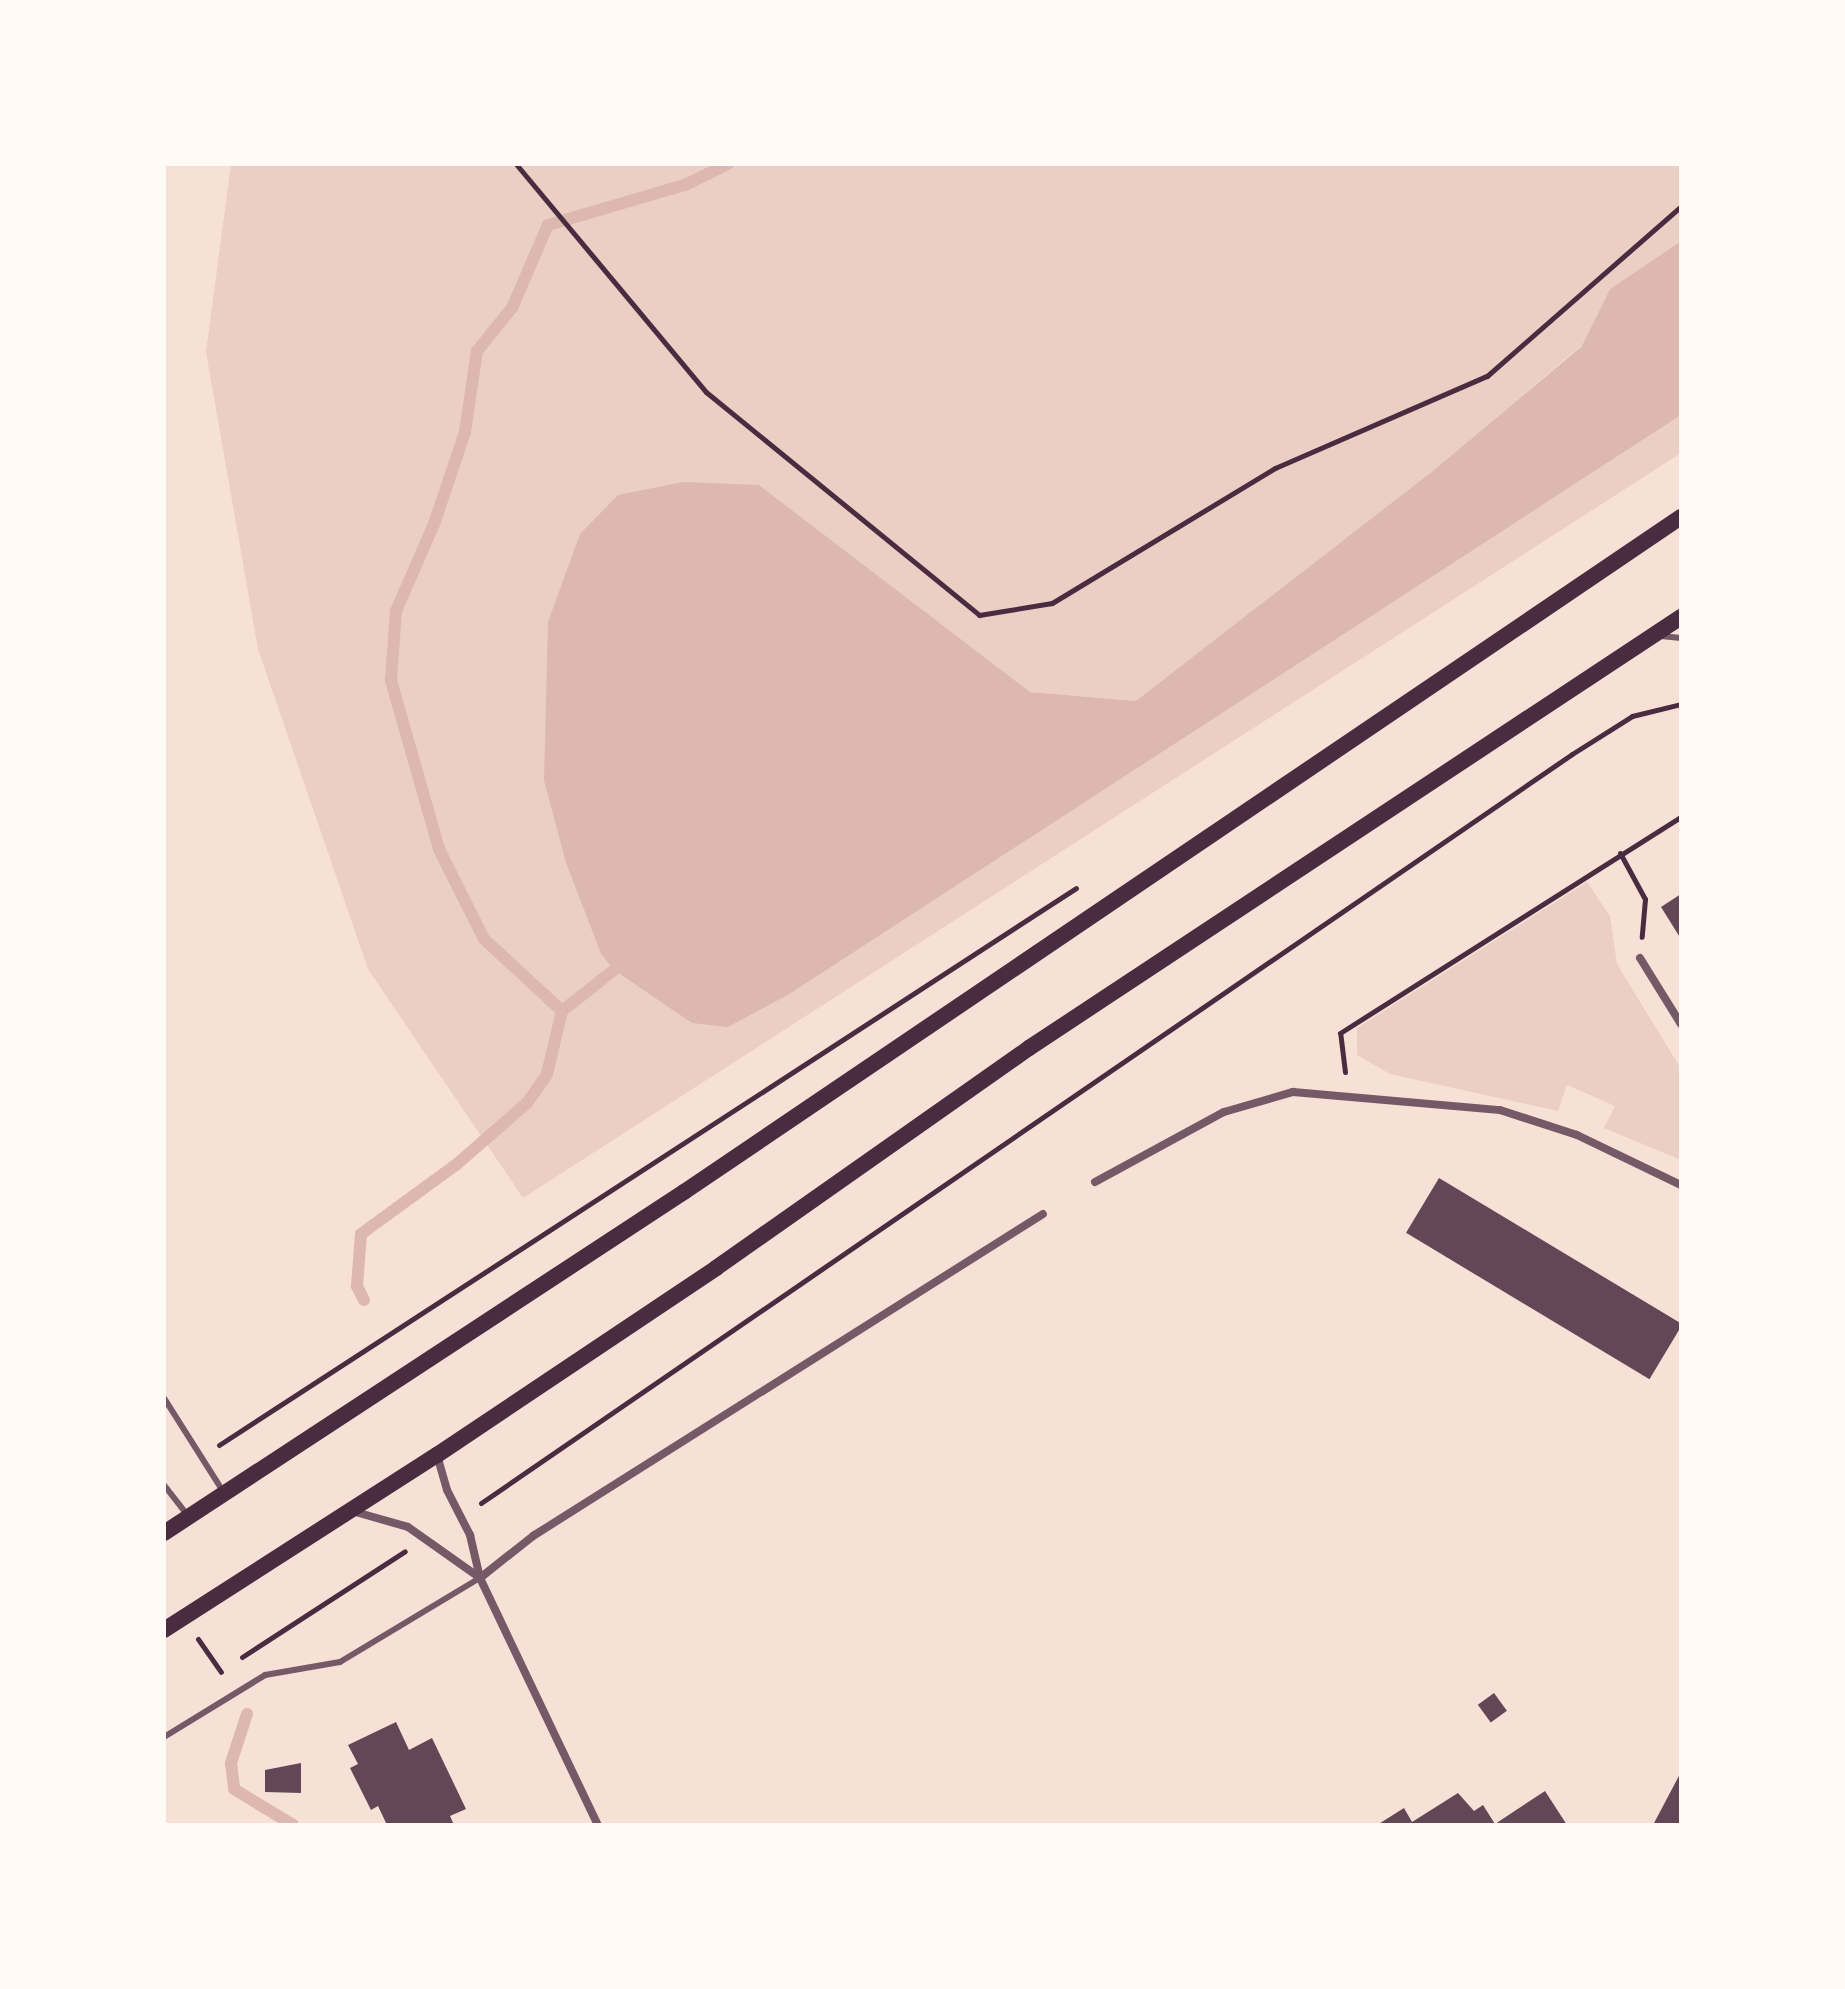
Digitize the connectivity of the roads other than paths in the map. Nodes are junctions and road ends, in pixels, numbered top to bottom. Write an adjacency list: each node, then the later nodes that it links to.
1 (1681, 517): 13 (main road)
2 (1681, 617): 3 (main road)
3 (1653, 635): 4 (lane); 11 (main road)
4 (1681, 638)
5 (1640, 958): 6 (street)
6 (1681, 1024)
7 (1095, 1182): 8 (street)
8 (1681, 1185)
9 (1043, 1214): 17 (street)
10 (164, 1398): 13 (lane)
11 (437, 1455): 14 (main road); 17 (street)
12 (164, 1485): 15 (lane)
13 (224, 1493): 15 (main road)
14 (351, 1511): 17 (street); 18 (main road)
15 (189, 1517): 16 (main road)
16 (164, 1533)
17 (480, 1578): 19 (lane); 20 (street)
18 (164, 1630)
19 (164, 1737)
20 (598, 1825)

